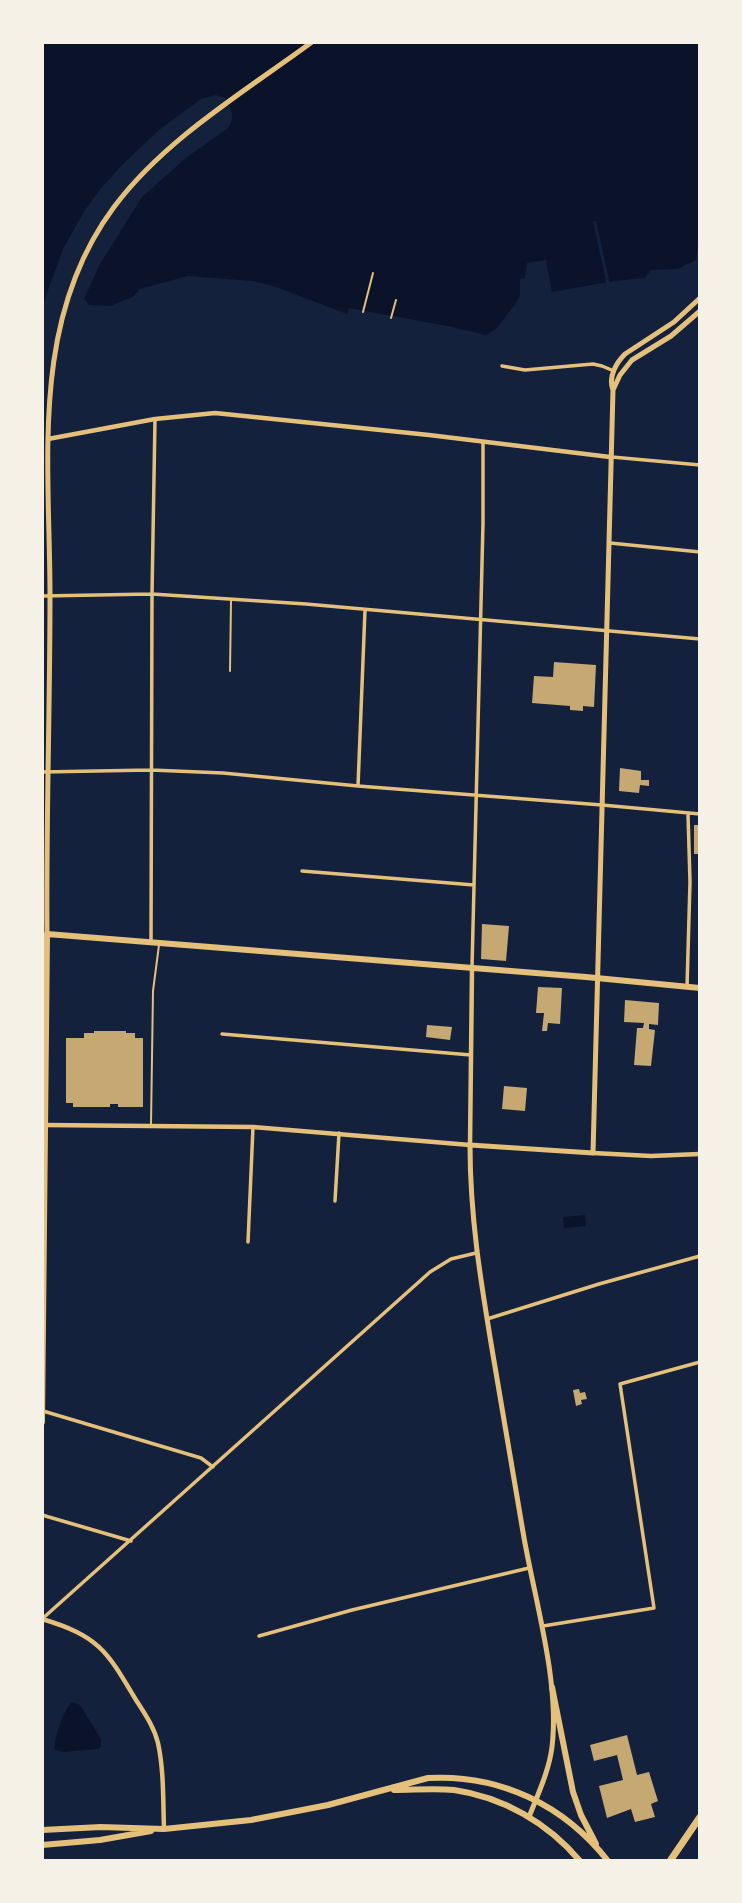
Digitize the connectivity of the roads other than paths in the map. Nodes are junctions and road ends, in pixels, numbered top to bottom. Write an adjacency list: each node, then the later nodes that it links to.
1 (312, 42): 9 (main road)
2 (700, 298): 5 (main road)
3 (700, 311): 6 (main road)
4 (502, 366): 5 (street)
5 (614, 371): 6 (street); 7 (main road)
6 (621, 375): 7 (main road)
7 (613, 390): 11 (main road)
8 (155, 419): 9 (street); 10 (street); 15 (street)
9 (45, 441): 17 (main road)
10 (483, 441): 11 (street); 20 (street)
11 (610, 457): 12 (street); 13 (main road)
12 (700, 464)
13 (608, 543): 14 (street); 21 (main road)
14 (700, 552)
15 (152, 594): 17 (street); 18 (street); 24 (street)
16 (42, 596): 17 (street)
17 (50, 596): 25 (main road)
18 (231, 600): 19 (street); 23 (lane)
19 (365, 609): 20 (street); 26 (street)
20 (480, 620): 21 (street); 27 (street)
21 (606, 631): 22 (street); 28 (main road)
22 (700, 639)
23 (230, 671)
24 (151, 770): 25 (street); 26 (street); 34 (street)
25 (45, 772): 33 (main road)
26 (358, 786): 27 (street)
27 (476, 795): 28 (street); 32 (street)
28 (602, 805): 29 (street); 37 (main road)
29 (688, 813): 30 (street); 38 (street)
30 (700, 814)
31 (302, 871): 32 (street)
32 (474, 885): 36 (street)
33 (44, 934): 34 (main road); 42 (main road)
34 (151, 942): 35 (main road)
35 (160, 942): 36 (main road); 43 (lane)
36 (472, 969): 37 (main road); 41 (street)
37 (597, 978): 38 (main road); 47 (main road)
38 (687, 987): 39 (main road)
39 (700, 988)
40 (222, 1034): 41 (street)
41 (471, 1055): 46 (street)
42 (44, 1125): 43 (street); 55 (main road)
43 (151, 1125): 44 (street)
44 (253, 1127): 45 (street); 50 (street)
45 (339, 1133): 46 (street); 49 (street)
46 (470, 1145): 47 (main road); 51 (main road)
47 (593, 1153): 48 (street)
48 (700, 1154)
49 (335, 1201)
50 (247, 1242)
51 (476, 1253): 53 (main road); 57 (street)
52 (700, 1256): 53 (street)
53 (487, 1319): 60 (main road)
54 (700, 1362): 62 (street)
55 (43, 1411): 56 (main road); 57 (street)
56 (42, 1422)
57 (213, 1467): 59 (street)
58 (42, 1515): 59 (street)
59 (131, 1541): 61 (street)
60 (529, 1568): 62 (main road); 63 (street)
61 (42, 1619): 69 (street)
62 (541, 1626): 64 (main road)
63 (259, 1636)
64 (552, 1687): 66 (main road); 72 (main road)
65 (381, 1791): 66 (main road); 67 (main road); 69 (main road)
66 (536, 1799): 67 (main road); 72 (main road)
67 (529, 1817): 73 (main road)
68 (700, 1817): 75 (highway)
69 (164, 1829): 70 (main road); 71 (main road)
70 (42, 1830)
71 (42, 1845)
72 (598, 1849): 74 (main road)
73 (580, 1861)
74 (608, 1861)
75 (670, 1861)

